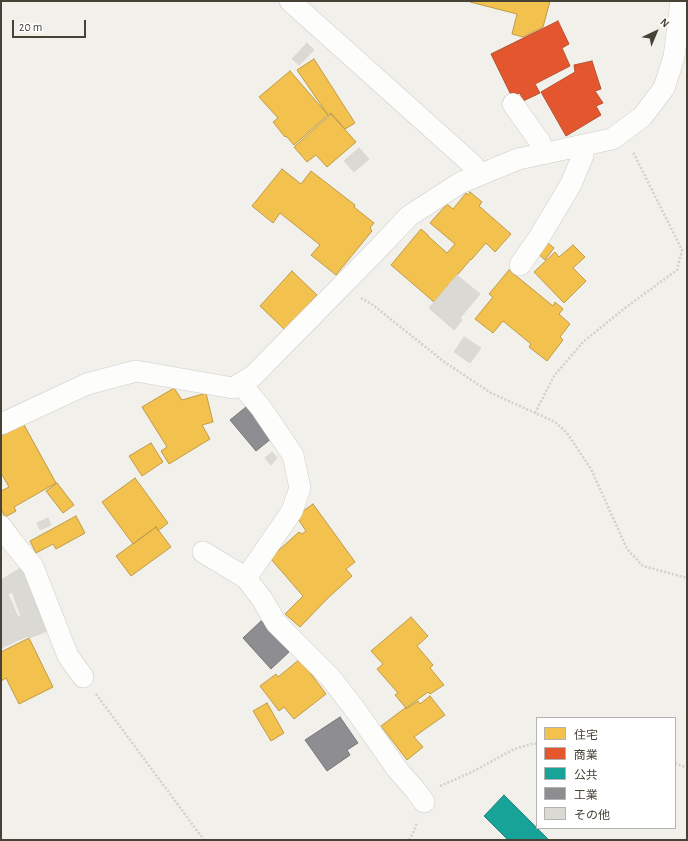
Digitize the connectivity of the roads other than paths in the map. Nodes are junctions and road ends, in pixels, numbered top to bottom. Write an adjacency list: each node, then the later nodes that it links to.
1 (290, 1): 6 (street)
2 (681, 1): 4 (street)
3 (513, 104): 5 (street)
4 (583, 145): 5 (street); 7 (street)
5 (542, 154): 6 (street)
6 (475, 177): 8 (street)
7 (520, 265)
8 (241, 384): 9 (street); 12 (street)
9 (1, 424)
10 (1, 526): 13 (street)
11 (203, 552): 12 (street)
12 (246, 578): 14 (street)
13 (83, 676)
14 (424, 802)

